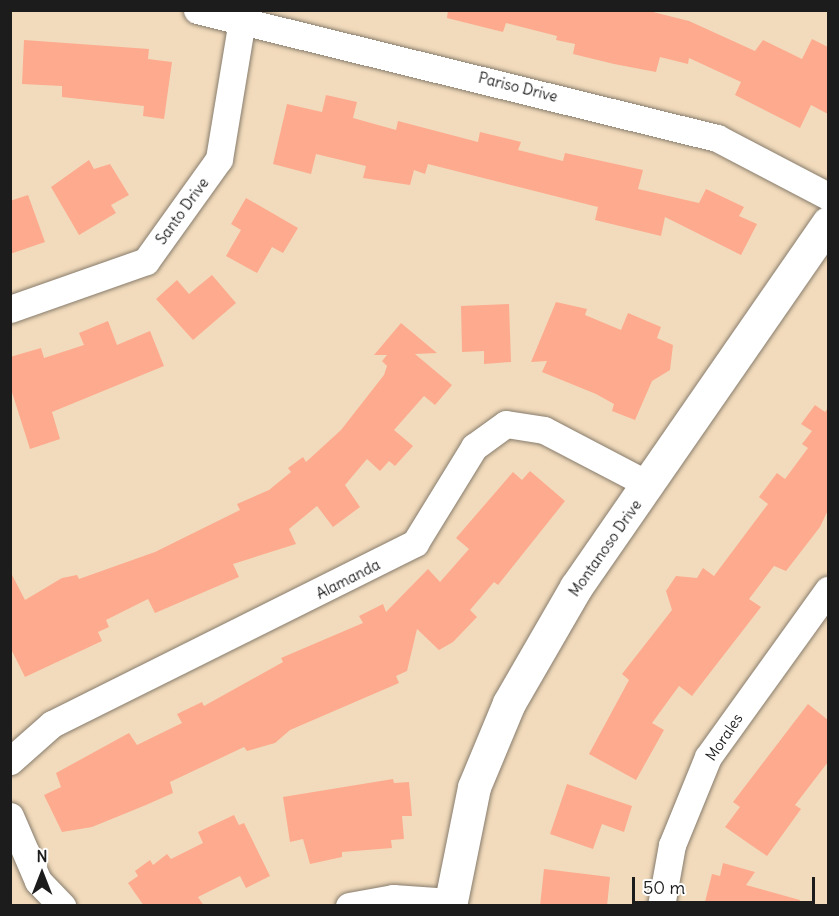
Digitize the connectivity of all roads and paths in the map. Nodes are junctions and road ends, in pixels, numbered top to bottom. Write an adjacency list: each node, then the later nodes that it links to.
1 (197, 10): 2 (street, Pariso Drive)
2 (242, 20): 3 (street, Pariso Drive); 5 (street, Santo Drive)
3 (828, 196)
4 (828, 223): 6 (street, Montanoso Drive)
5 (10, 309)
6 (649, 485): 8 (street, Alamanda); 10 (street, Montanoso Drive)
7 (828, 590): 13 (street, Morales)
8 (10, 761)
9 (10, 816): 11 (street)
10 (450, 904): 12 (street)
11 (62, 906)
12 (349, 906)
13 (661, 906)

